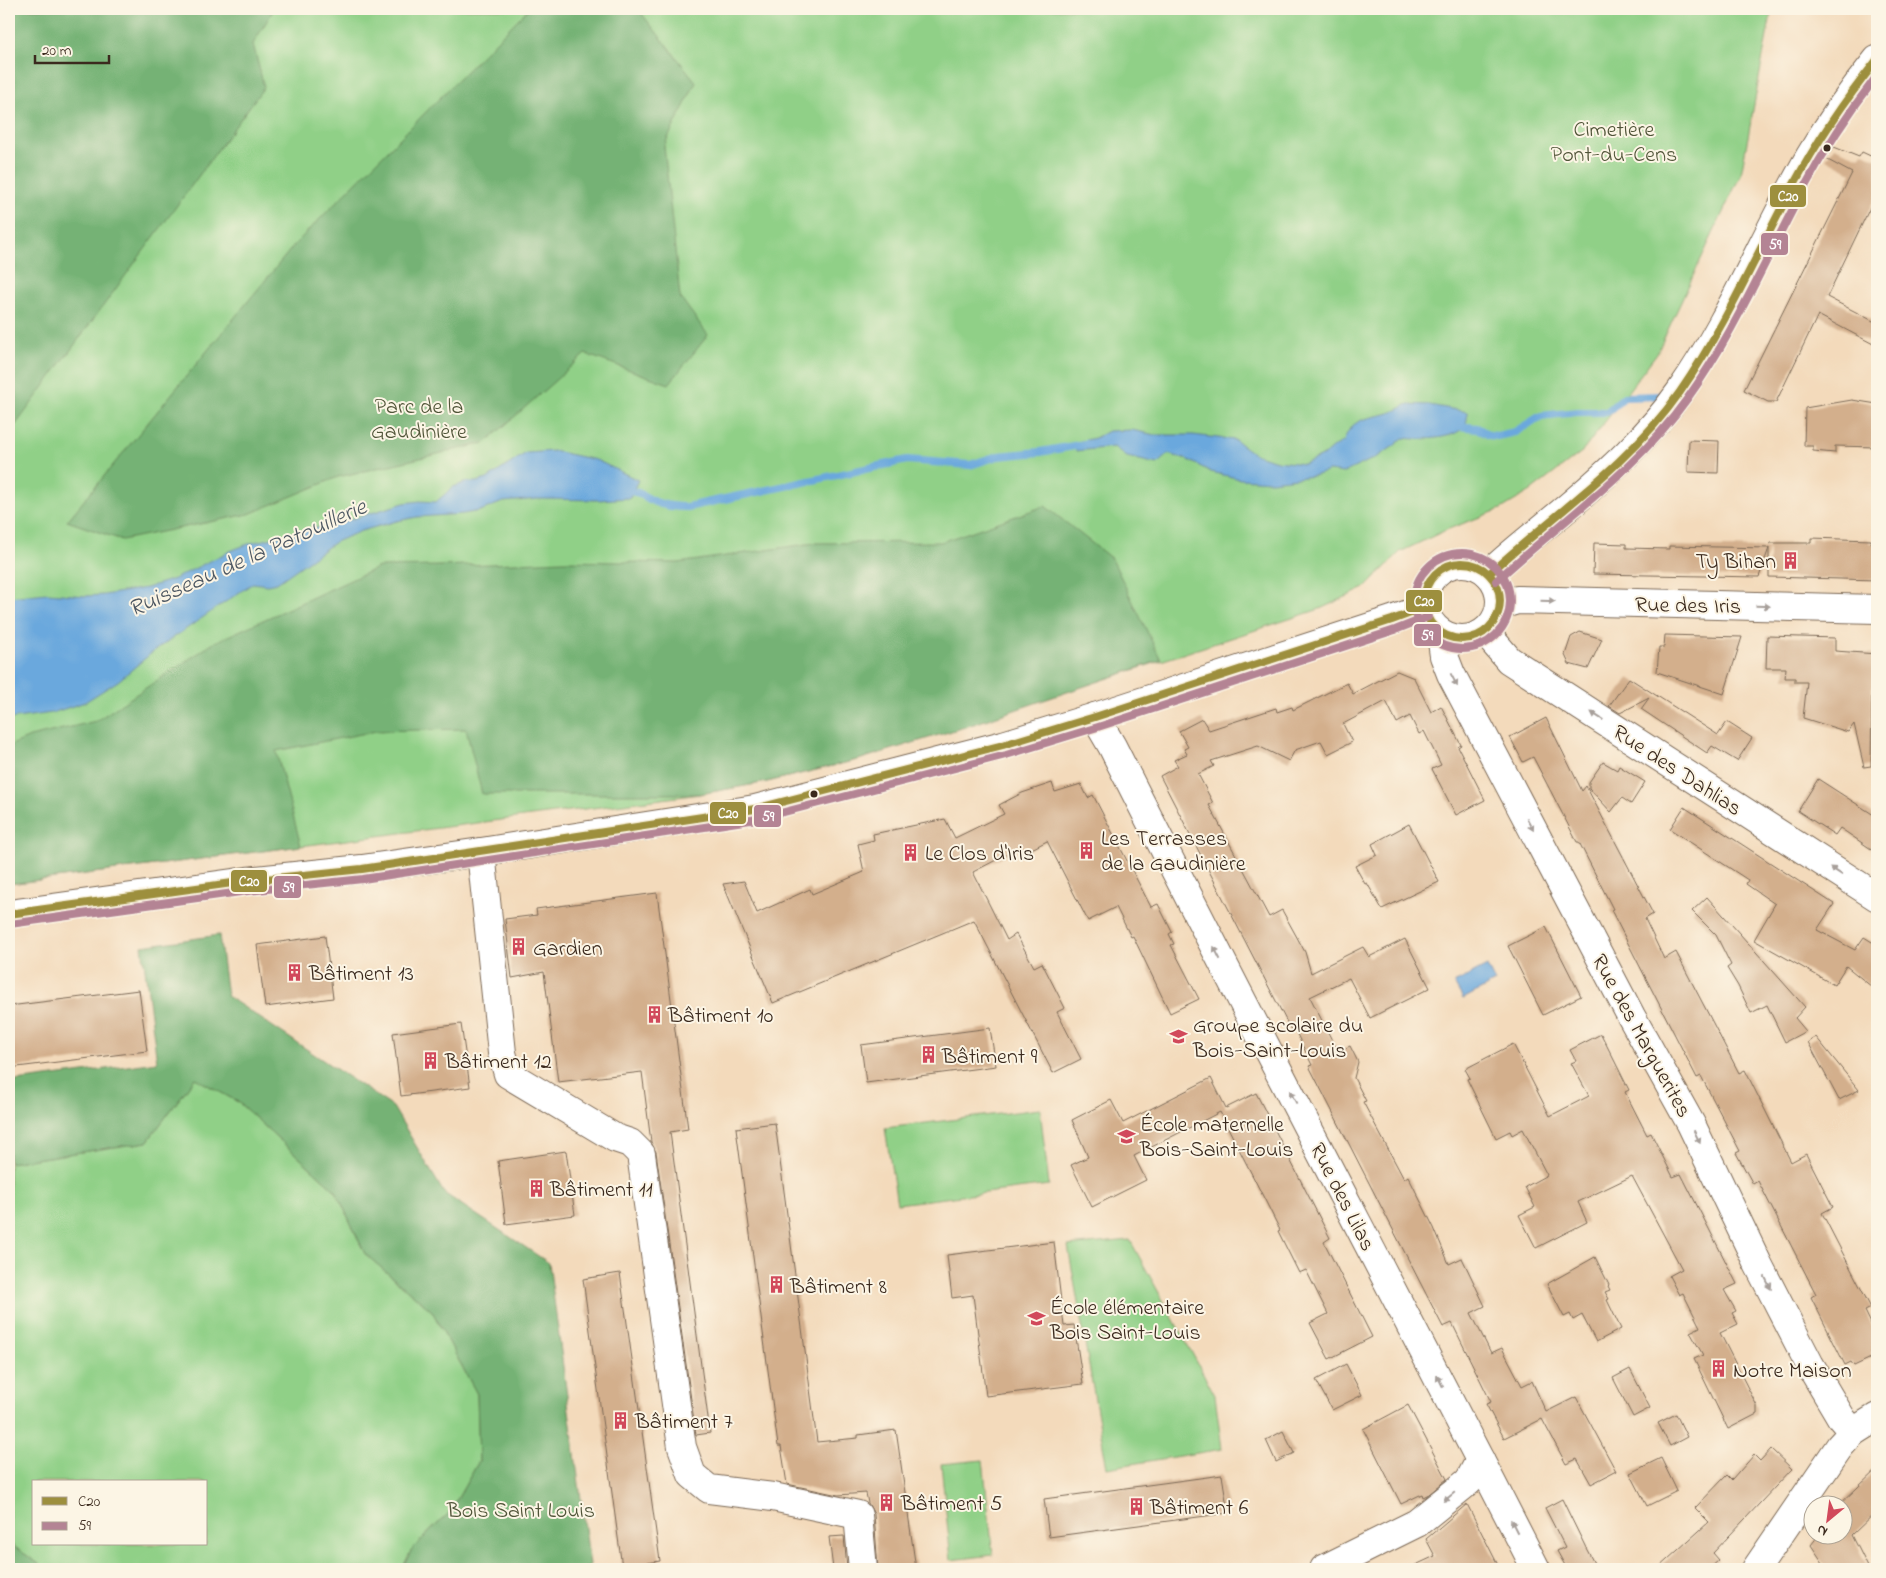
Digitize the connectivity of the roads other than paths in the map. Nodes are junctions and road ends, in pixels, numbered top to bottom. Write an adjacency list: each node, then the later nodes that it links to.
1 (1877, 60): 2 (street)
2 (1489, 574): 3 (street); 4 (street)
3 (1500, 605): 5 (street, Rue des Iris, one-way to 5); 6 (street)
4 (1424, 608): 7 (street); 8 (street)
5 (1877, 609)
6 (1485, 632): 7 (street); 10 (street, Rue des Dahlias, one-way to 6)
7 (1441, 634): 13 (street, Rue des Marguerites, one-way to 13)
8 (1095, 717): 9 (street); 14 (street, Rue des Lilas, one-way to 8)
9 (481, 852): 11 (street); 15 (street)
10 (1877, 897)
11 (9, 914)
12 (1877, 1417): 13 (street)
13 (1853, 1432): 18 (street)
14 (1480, 1460): 16 (street, one-way to 16); 17 (street, Rue des Lilas, one-way to 14)
15 (863, 1569)
16 (1324, 1569)
17 (1536, 1569)
18 (1756, 1569)

